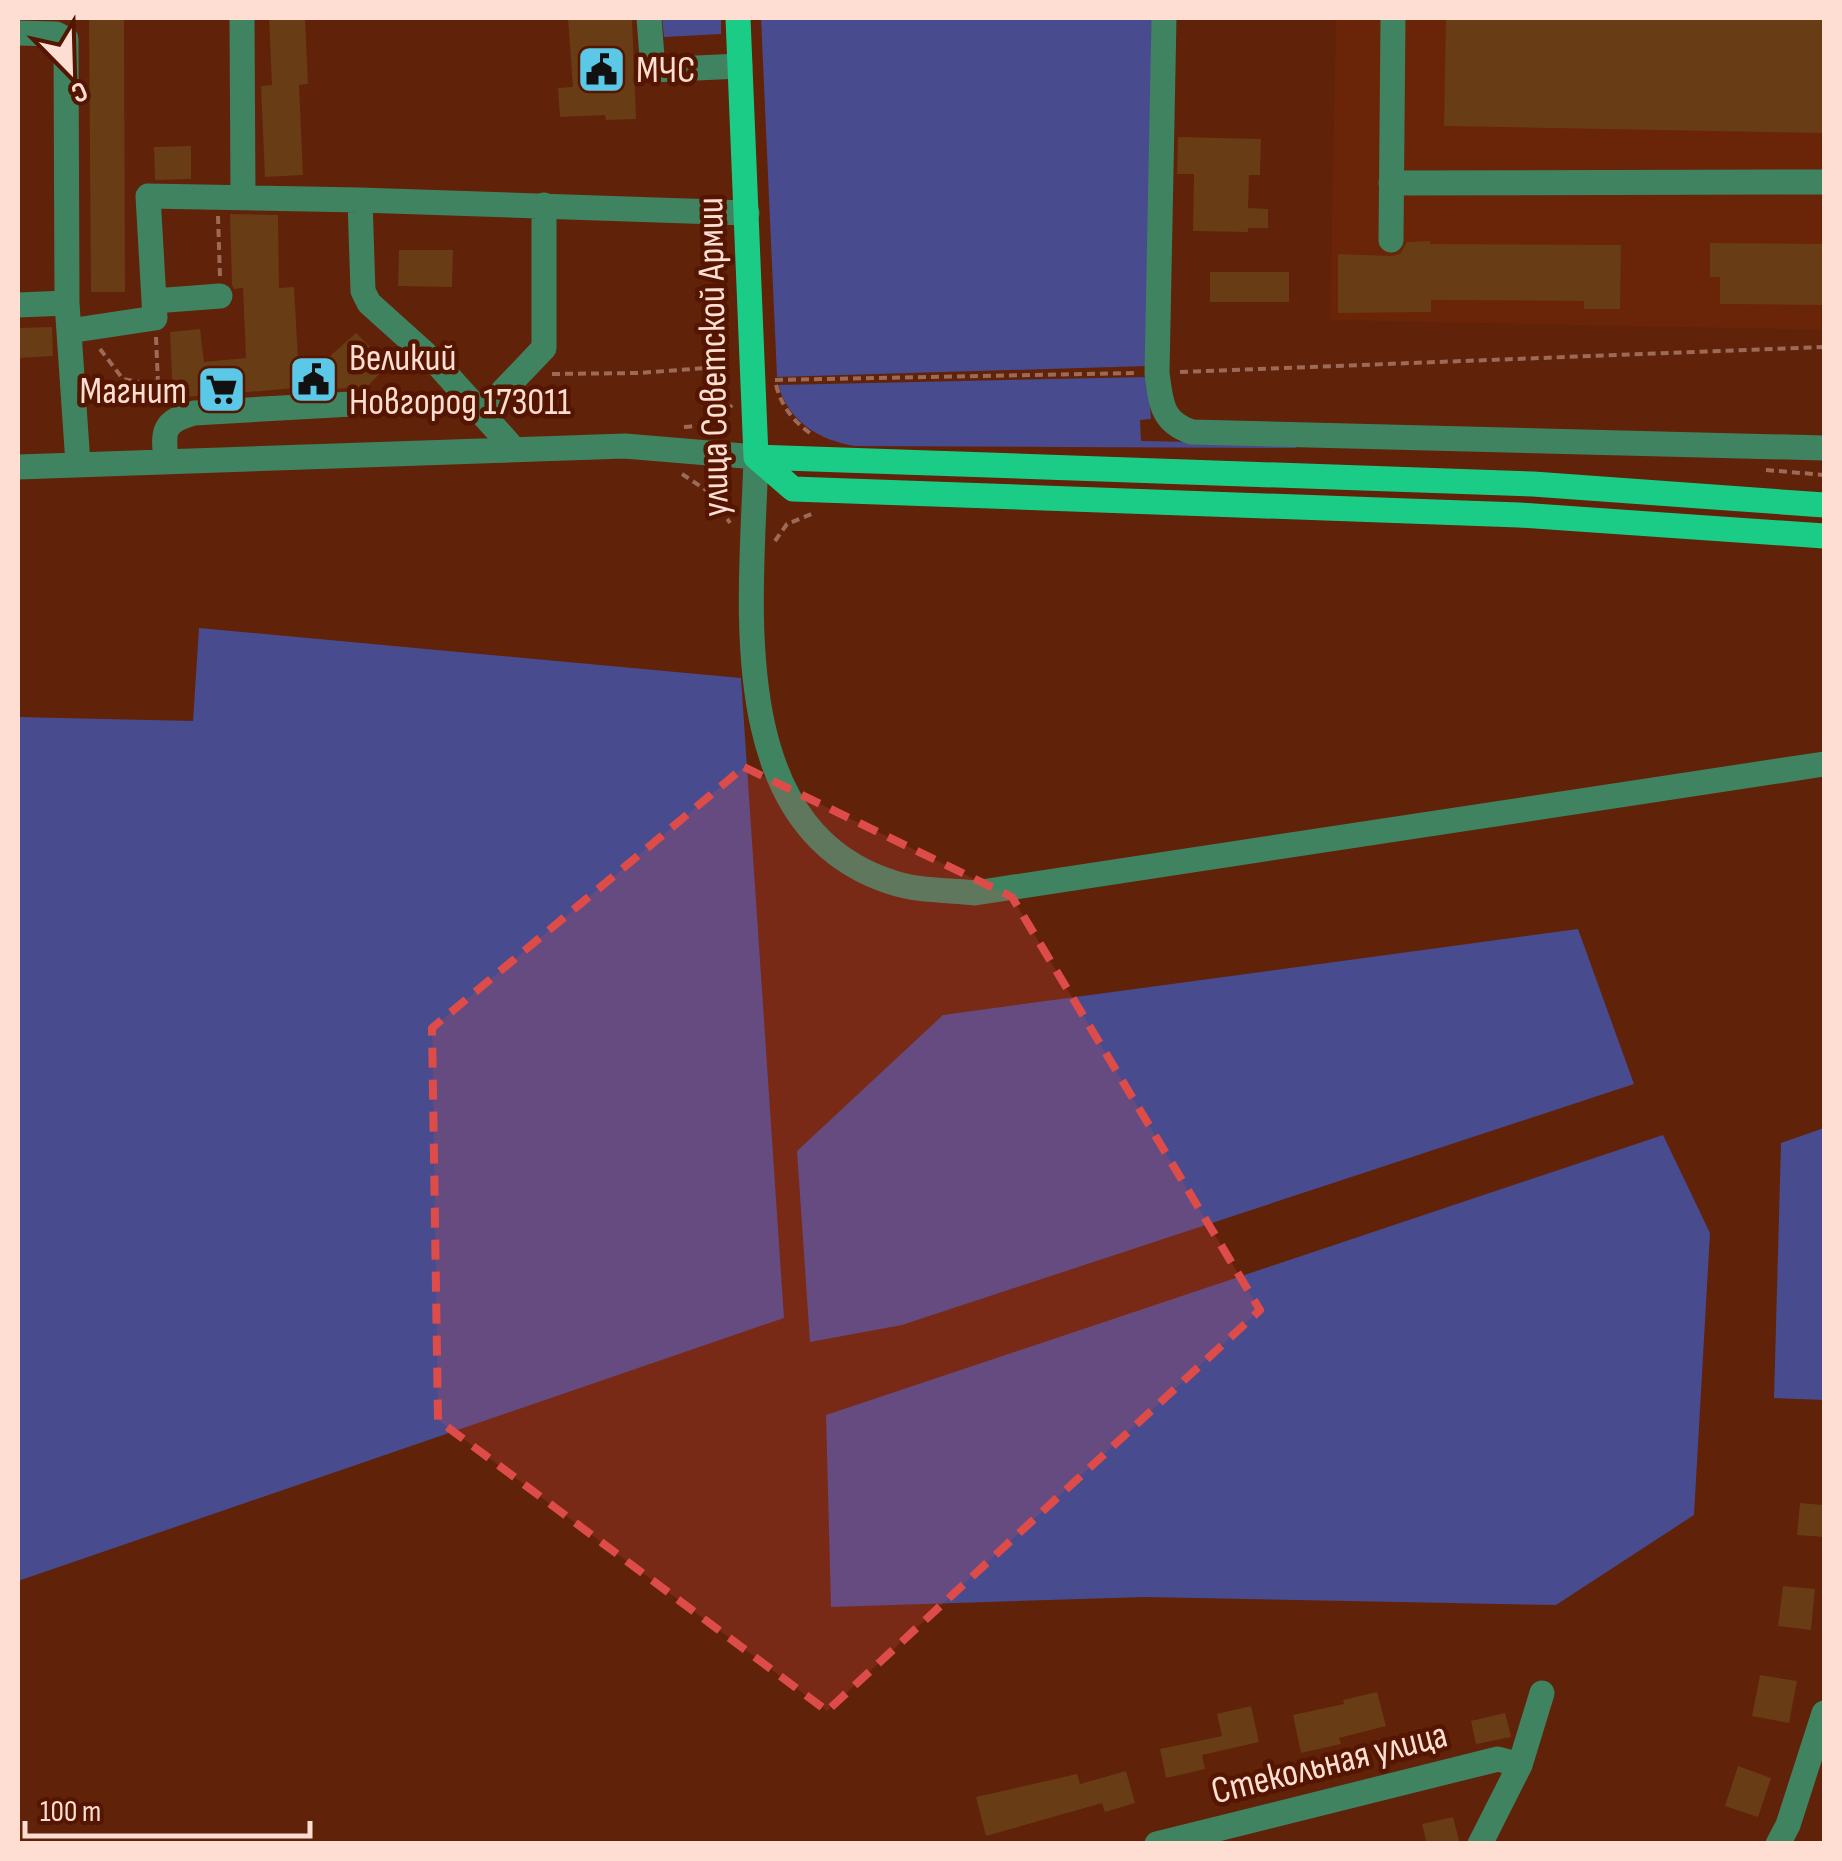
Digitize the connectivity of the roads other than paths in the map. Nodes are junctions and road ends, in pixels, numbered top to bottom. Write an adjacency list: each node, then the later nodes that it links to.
1 (242, 18): 10 (street)
2 (649, 18): 7 (street)
3 (738, 18): 7 (main road, улица Советской Армии)
4 (1164, 18): 23 (street)
5 (1393, 18): 9 (street)
6 (18, 34): 16 (street)
7 (740, 66): 13 (main road, улица Советской Армии)
8 (1824, 182): 9 (street)
9 (1391, 183): 14 (street)
10 (230, 196): 11 (street); 18 (street)
11 (360, 200): 12 (street); 21 (street)
12 (544, 205): 13 (street); 21 (street)
13 (747, 213): 24 (main road, улица Советской Армии)
14 (1391, 240)
15 (220, 296): 18 (street)
16 (67, 303): 17 (street); 19 (street)
17 (18, 305)
18 (155, 310): 19 (street)
19 (69, 331): 26 (street)
20 (352, 404): 25 (street)
21 (474, 404): 22 (street)
22 (513, 448): 24 (street); 25 (street)
23 (1824, 448)
24 (756, 457): 28 (main road); 29 (main road); 30 (street, улица Советской Армии)
25 (166, 461): 26 (street)
26 (78, 464): 27 (street)
27 (18, 467)
28 (1824, 505)
29 (1824, 536)
30 (1824, 764)
31 (1542, 1693): 33 (street)
32 (1824, 1713): 36 (street)
33 (1520, 1765): 34 (street, Стекольная улица); 35 (street)
34 (1156, 1844)
35 (1480, 1844)
36 (1778, 1844)

